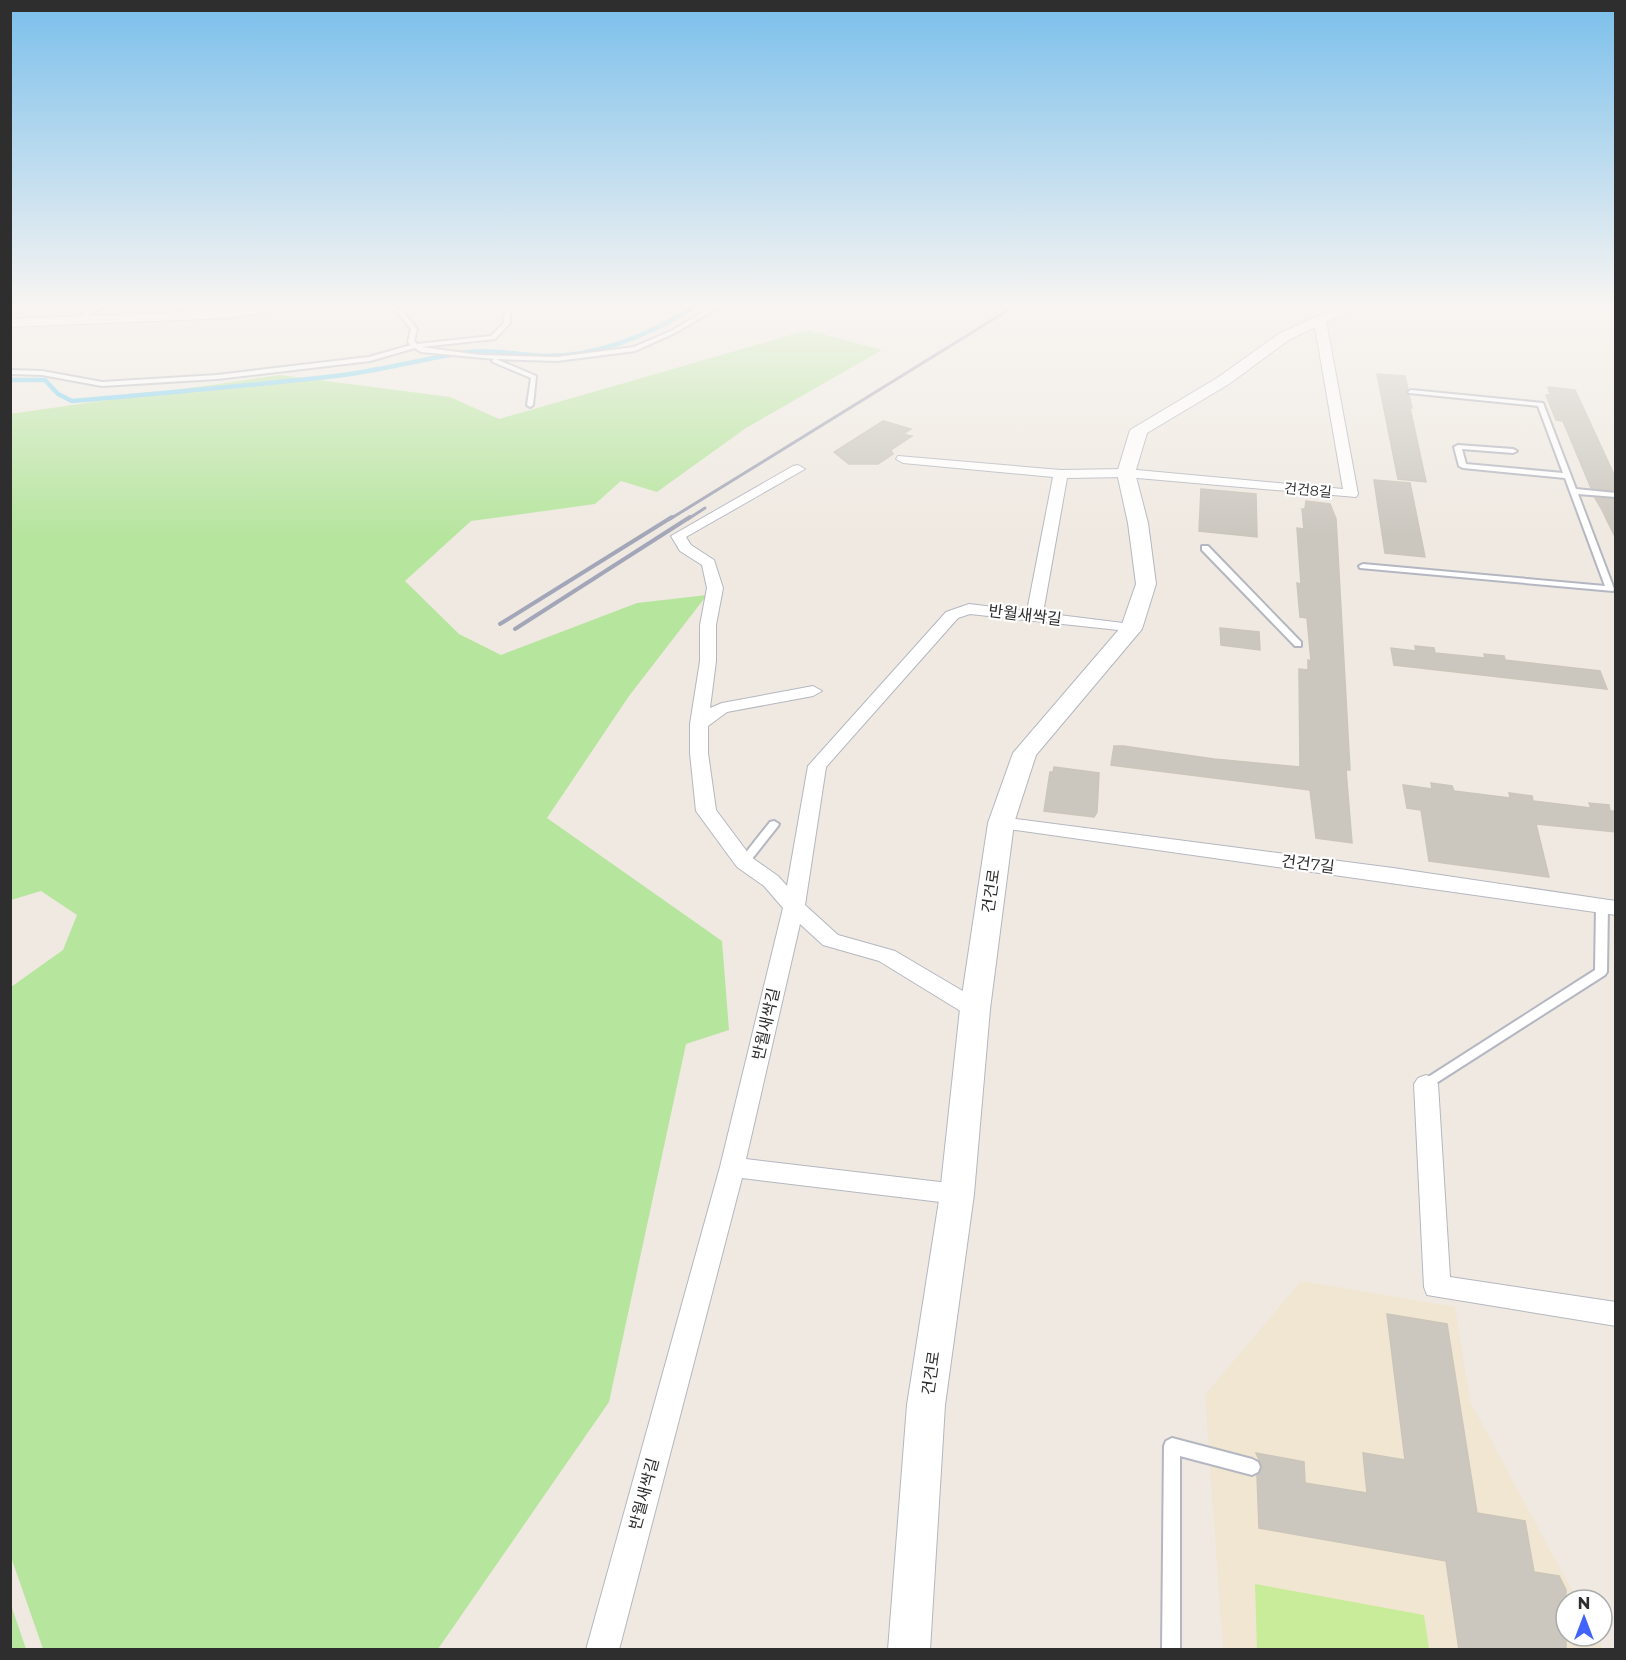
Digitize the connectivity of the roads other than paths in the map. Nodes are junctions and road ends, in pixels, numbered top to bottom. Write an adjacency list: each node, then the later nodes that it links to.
1 (88, 381): 2 (lane)
2 (144, 381)
3 (533, 381): 7 (lane)
4 (1222, 381): 11 (street)
5 (1331, 381): 11 (street, 건건8길)
6 (1411, 393): 13 (lane)
7 (530, 405)
8 (1513, 451): 13 (lane)
9 (903, 459): 12 (street)
10 (798, 469): 22 (street)
11 (1126, 473): 12 (street); 19 (street, 건건로)
12 (1061, 474): 18 (street)
13 (1568, 476): 14 (lane)
14 (1573, 490): 15 (lane); 17 (lane)
15 (1616, 495)
16 (1205, 548): 20 (lane)
17 (1363, 566)
18 (1034, 617): 19 (street, 반월새싹길); 26 (street, 반월새싹길)
19 (1131, 629): 24 (street, 건건로)
20 (1298, 644)
21 (813, 691): 22 (street)
22 (699, 724): 25 (street)
23 (774, 824): 25 (lane)
24 (1001, 824): 27 (street, 건건7길); 28 (street, 건건로)
25 (744, 861): 26 (street)
26 (794, 907): 28 (street); 30 (street, 반월새싹길)
27 (1609, 907): 29 (lane)
28 (975, 1009): 31 (street, 건건로)
29 (1426, 1083): 32 (street)
30 (732, 1167): 31 (street); 34 (street, 반월새싹길)
31 (957, 1194): 35 (street, 건건로)
32 (1616, 1314)
33 (1252, 1467): 36 (lane)
34 (602, 1650)
35 (909, 1650)
36 (1171, 1650)

